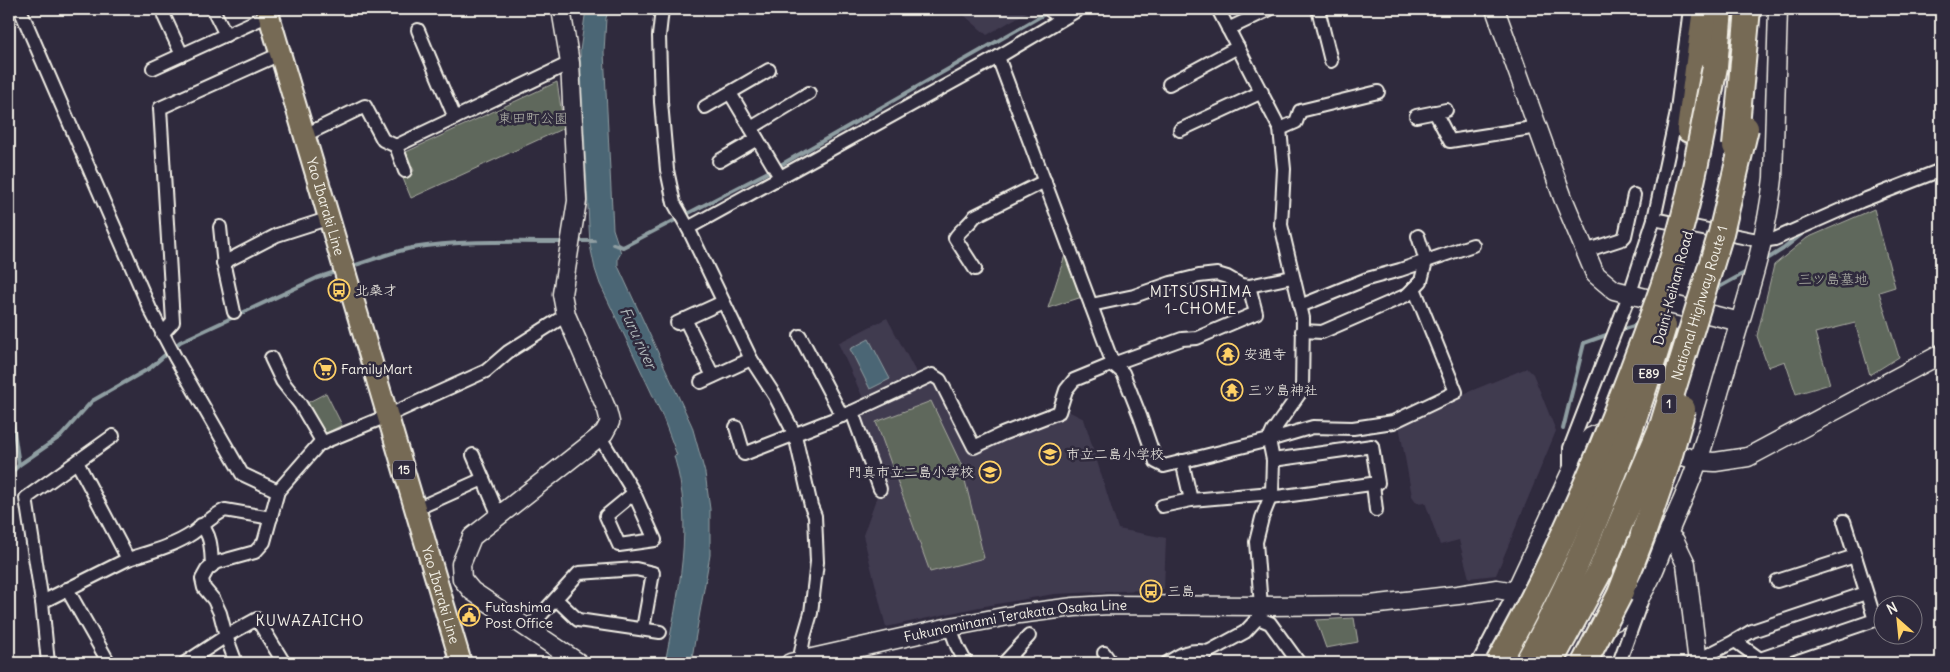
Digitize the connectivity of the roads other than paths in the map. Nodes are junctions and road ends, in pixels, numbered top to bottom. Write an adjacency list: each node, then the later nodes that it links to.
1 (20, 9): 77 (street)
2 (213, 9): 21 (street)
3 (562, 9): 27 (street)
4 (662, 9): 54 (street)
5 (1079, 9): 17 (street)
6 (1218, 9): 19 (street)
7 (1270, 9): 19 (street)
8 (1318, 9): 26 (street)
9 (1495, 9): 39 (street)
10 (1690, 9): 53 (street)
11 (1705, 9): 53 (highway)
12 (1720, 9): 28 (highway, Daini-Keihan Road / E89)
13 (1748, 9): 121 (highway, bridge)
14 (1759, 9): 56 (highway, National Highway Route 1 / 1, bridge)
15 (1778, 9): 58 (street, Fukunominami Terakata Osaka Line)
16 (268, 12): 21 (street); 23 (main road, Yao Ibaraki Line / 15)
17 (1055, 14): 25 (street)
18 (164, 16): 24 (street)
19 (1228, 29): 22 (street)
20 (418, 30): 38 (street)
21 (226, 35): 24 (street)
22 (1238, 47): 31 (street); 32 (street)
23 (280, 54): 43 (main road, Yao Ibaraki Line / 15); 77 (street)
24 (182, 55): 29 (street)
25 (998, 58): 48 (street); 50 (street)
26 (1331, 61)
27 (570, 63): 38 (street); 73 (street)
28 (1715, 67): 148 (highway, bridge); 149 (highway, Daini-Keihan Road / E89, bridge)
29 (153, 68)
30 (769, 70): 34 (street)
31 (1170, 84)
32 (1262, 92): 41 (street); 42 (street)
33 (1378, 92): 41 (street)
34 (730, 93): 36 (street); 40 (street)
35 (809, 93): 40 (street)
36 (705, 107)
37 (1416, 116): 39 (street)
38 (455, 118): 45 (street)
39 (1538, 127): 60 (street)
40 (751, 128): 44 (street)
41 (1280, 129): 64 (street)
42 (1180, 130)
43 (305, 135): 45 (street); 52 (main road, Yao Ibaraki Line / 15)
44 (757, 139): 46 (street); 48 (street)
45 (396, 146): 47 (street)
46 (719, 161)
47 (406, 170)
48 (776, 170): 54 (street)
49 (1941, 170): 58 (street)
50 (1045, 181): 63 (street); 69 (street)
51 (1634, 194): 60 (street)
52 (330, 218): 62 (street); 85 (main road, Yao Ibaraki Line / 15)
53 (1662, 220): 56 (street); 67 (highway)
54 (686, 225): 68 (street)
55 (220, 228): 62 (street)
56 (1721, 233): 58 (street); 71 (highway, National Highway Route 1 / 1, bridge)
57 (1418, 236): 61 (street)
58 (1762, 242): 74 (street, Fukunominami Terakata Osaka Line)
59 (1473, 245): 61 (street)
60 (1585, 251): 67 (street)
61 (1426, 261): 66 (street); 70 (street)
62 (223, 263): 72 (street)
63 (975, 268)
64 (1292, 277): 65 (street); 70 (street)
65 (1249, 286): 69 (street); 81 (street)
66 (1414, 288): 75 (street); 90 (street)
67 (1651, 299): 71 (street); 97 (street); 150 (highway, bridge)
68 (723, 302): 80 (street); 82 (street)
69 (1091, 306): 81 (street)
70 (1300, 306): 75 (street)
71 (1695, 310): 74 (street); 151 (highway, National Highway Route 1 / 1, bridge)
72 (234, 312)
73 (566, 315): 85 (street); 89 (street)
74 (1740, 322): 95 (street, Fukunominami Terakata Osaka Line)
75 (1302, 331): 90 (street)
76 (800, 336): 84 (street)
77 (168, 344): 101 (street)
78 (1941, 354): 95 (street)
79 (271, 358): 91 (street)
80 (750, 359): 82 (street); 87 (street)
81 (1113, 364): 84 (street); 94 (street)
82 (713, 376): 83 (street)
83 (701, 382)
84 (847, 414): 87 (street); 100 (street)
85 (388, 416): 91 (street); 106 (main road, Yao Ibaraki Line / 15)
86 (736, 427): 87 (street)
87 (795, 435): 133 (street)
88 (112, 436): 96 (street)
89 (600, 437): 102 (street); 108 (street)
90 (1269, 440): 93 (street); 94 (street)
91 (322, 442): 101 (street)
92 (473, 455): 98 (street)
93 (1273, 460): 99 (street); 103 (street)
94 (1182, 461): 104 (street)
95 (1698, 461): 97 (street); 112 (street, Fukunominami Terakata Osaka Line)
96 (77, 462): 114 (street); 123 (street)
97 (1569, 472): 119 (street)
98 (483, 479): 106 (street); 108 (street)
99 (1373, 484): 103 (street); 107 (street)
100 (880, 489)
101 (278, 491): 109 (street)
102 (634, 493)
103 (1271, 496): 104 (street); 124 (street)
104 (1191, 500): 105 (street)
105 (1162, 506)
106 (416, 509): 140 (main road, Yao Ibaraki Line / 15)
107 (1376, 510)
108 (499, 516): 126 (street)
109 (270, 518): 111 (street); 115 (street)
110 (1844, 521): 113 (street)
111 (201, 525): 114 (street); 115 (street)
112 (1668, 535): 117 (street, Fukunominami Terakata Osaka Line); 134 (street)
113 (1855, 556): 116 (street); 120 (street)
114 (128, 559): 118 (street)
115 (212, 566): 129 (street)
116 (1777, 581)
117 (1646, 588): 119 (street, Fukunominami Terakata Osaka Line); 154 (street)
118 (67, 589): 123 (street); 136 (street)
119 (1515, 592): 124 (street, Fukunominami Terakata Osaka Line); 147 (street)
120 (1866, 592): 131 (street); 131 (street)
121 (1620, 594): 152 (highway, bridge); 153 (highway, bridge)
122 (556, 599): 126 (street); 127 (street); 127 (street)
123 (42, 602): 135 (street)
124 (1259, 612): 125 (street, Fukunominami Terakata Osaka Line); 132 (street); 146 (street)
125 (950, 626): 133 (street, Fukunominami Terakata Osaka Line); 142 (street)
126 (529, 628): 141 (street)
127 (643, 629): 128 (street)
128 (660, 632)
129 (226, 636): 137 (street); 138 (street); 139 (street)
130 (1029, 636): 143 (street)
131 (1735, 641): 134 (street)
132 (1208, 652): 144 (street); 145 (street)
133 (796, 662)
134 (1696, 662)
135 (48, 663)
136 (109, 663)
137 (185, 663)
138 (236, 663)
139 (284, 663)
140 (461, 663)
141 (579, 663)
142 (966, 663)
143 (1004, 663)
144 (1167, 663)
145 (1194, 663)
146 (1299, 663)
147 (1478, 663)
148 (1498, 663)
149 (1527, 663)
150 (1531, 663)
151 (1550, 663)
152 (1584, 663)
153 (1593, 663)
154 (1619, 663)

